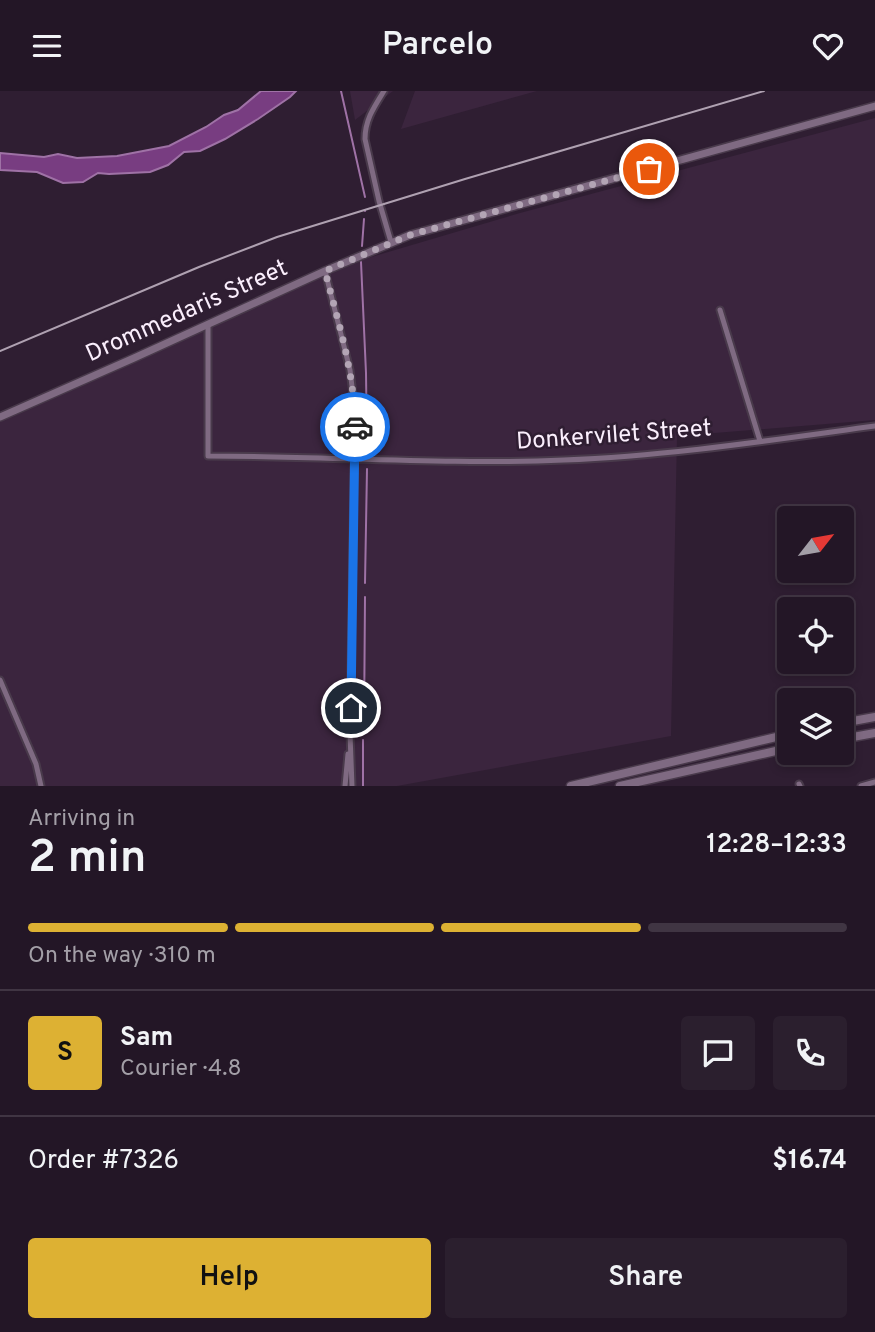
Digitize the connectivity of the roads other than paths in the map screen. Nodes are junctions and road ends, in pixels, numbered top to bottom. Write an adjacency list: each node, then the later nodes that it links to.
1 (384, 91): 3 (street)
2 (875, 106): 3 (street, Drommedaris Street)
3 (391, 242): 4 (street, Drommedaris Street)
4 (325, 271): 6 (street, Drommedaris Street); 10 (street)
5 (720, 310): 9 (street)
6 (208, 324): 7 (street, Drommedaris Street); 10 (street, Donkervilet Street)
7 (0, 417)
8 (875, 426): 9 (street, Donkervilet Street)
9 (760, 441): 10 (street, Donkervilet Street)
10 (355, 458): 17 (street)
11 (0, 680): 20 (street)
12 (875, 717): 13 (main road)
13 (854, 721)
14 (875, 733): 16 (main road)
15 (777, 737): 23 (main road)
16 (854, 737)
17 (350, 743): 21 (street); 22 (street)
18 (777, 751): 24 (main road)
19 (875, 782): 25 (street)
20 (41, 786)
21 (345, 786)
22 (352, 786)
23 (571, 786)
24 (620, 786)
25 (861, 786)

